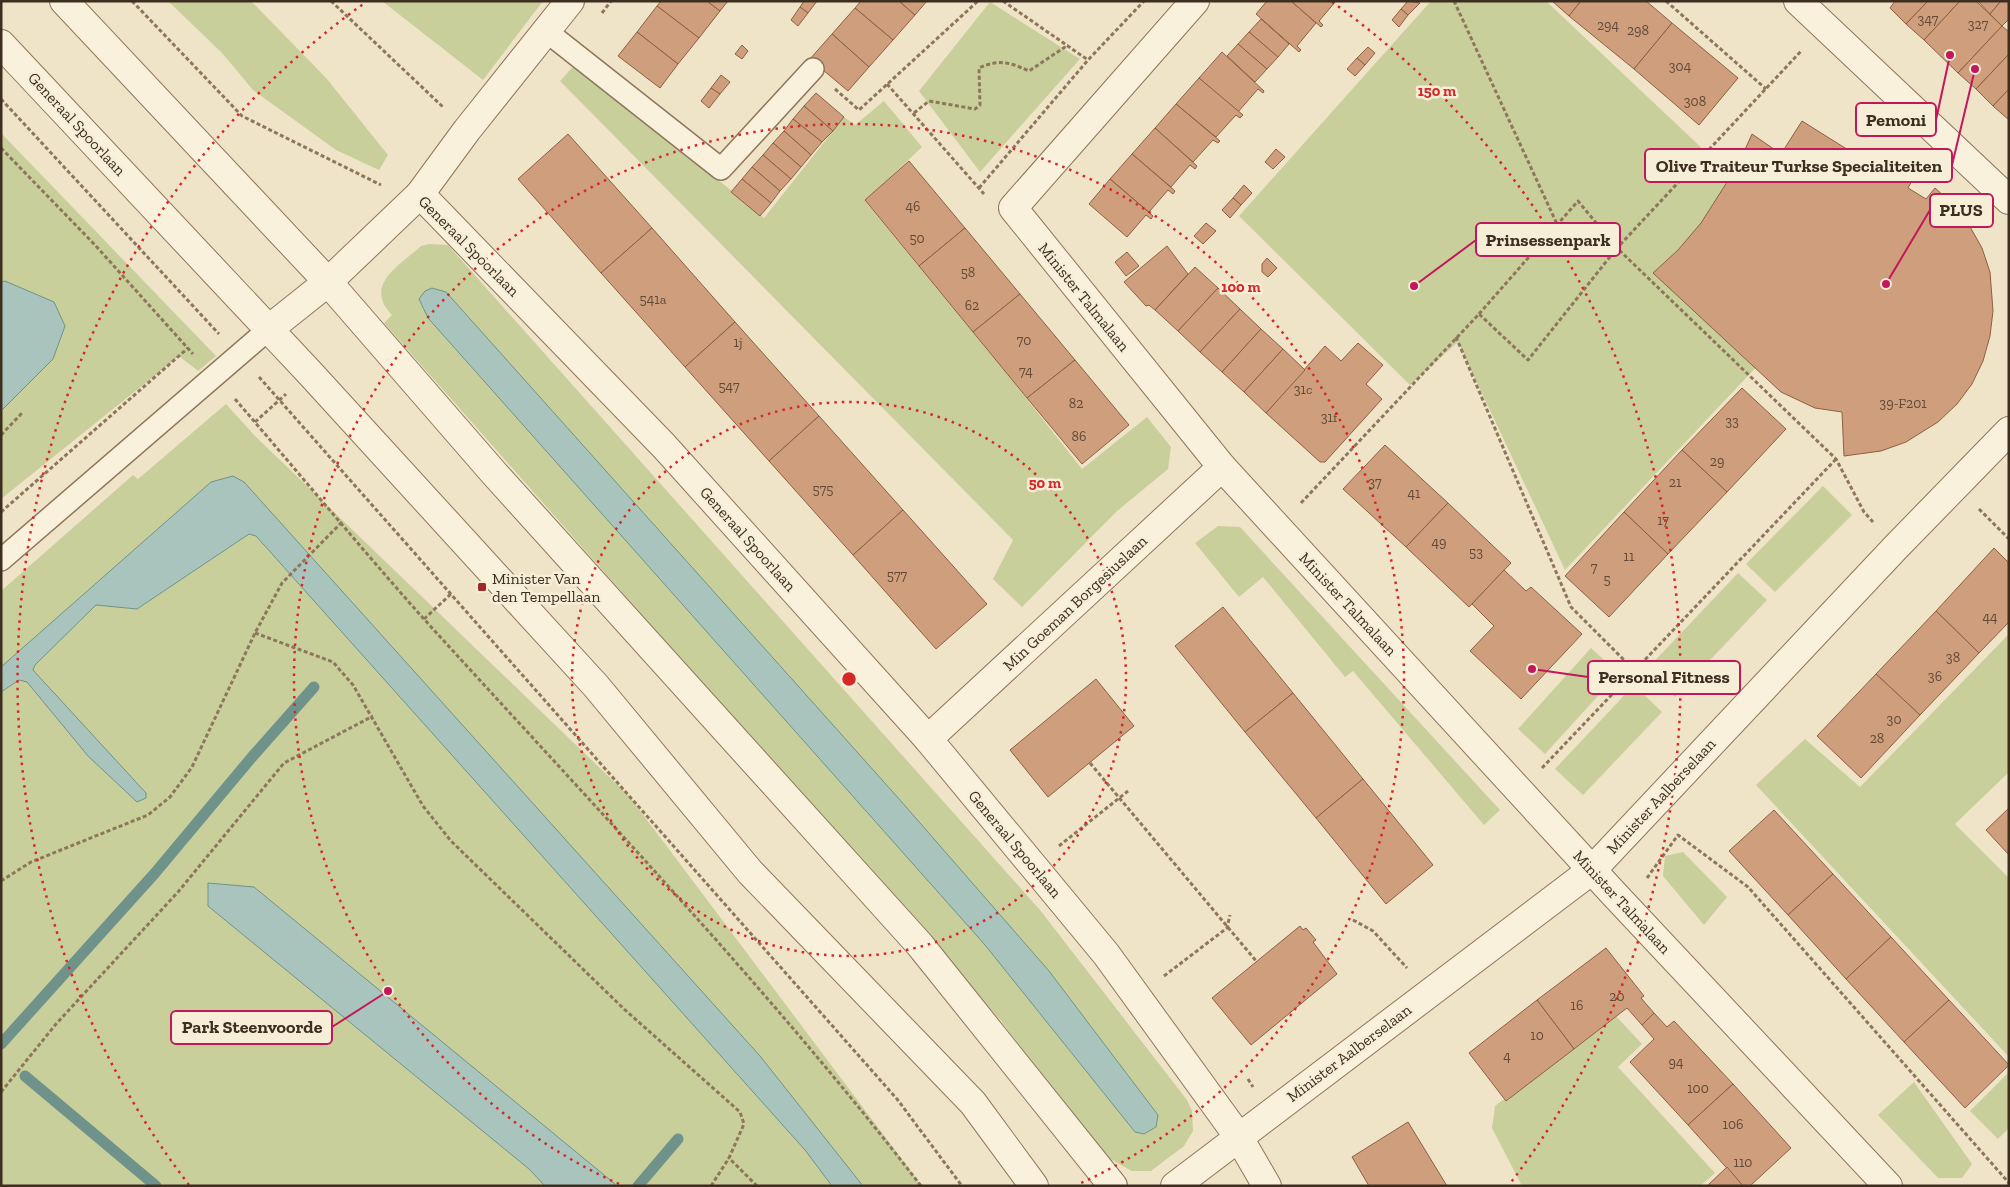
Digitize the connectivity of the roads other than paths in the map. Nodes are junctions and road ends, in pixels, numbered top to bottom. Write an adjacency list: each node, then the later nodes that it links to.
1 (64, 1): 10 (street)
2 (570, 1): 5 (street)
3 (1195, 1): 13 (street, Minister Talmalaan)
4 (1798, 1): 9 (street)
5 (546, 31): 7 (lane); 8 (street)
6 (1, 44): 11 (street, Generaal Spoorlaan)
7 (812, 69)
8 (420, 194): 10 (street); 15 (street, Generaal Spoorlaan)
9 (2009, 200)
10 (328, 282): 11 (street); 19 (street)
11 (269, 329): 14 (lane); 18 (street, Generaal Spoorlaan)
12 (2009, 431): 16 (street, Minister Aalberselaan)
13 (1222, 467): 15 (street, Min Goeman Borgesiuslaan); 16 (street, Minister Talmalaan)
14 (1, 560)
15 (928, 739): 17 (street, Generaal Spoorlaan)
16 (1592, 870): 17 (street, Minister Aalberselaan); 22 (street, Minister Talmalaan)
17 (1238, 1136): 20 (street, Minister Aalberselaan); 21 (street, Generaal Spoorlaan)
18 (1034, 1186)
19 (1113, 1186)
20 (1175, 1186)
21 (1267, 1186)
22 (1888, 1186)

